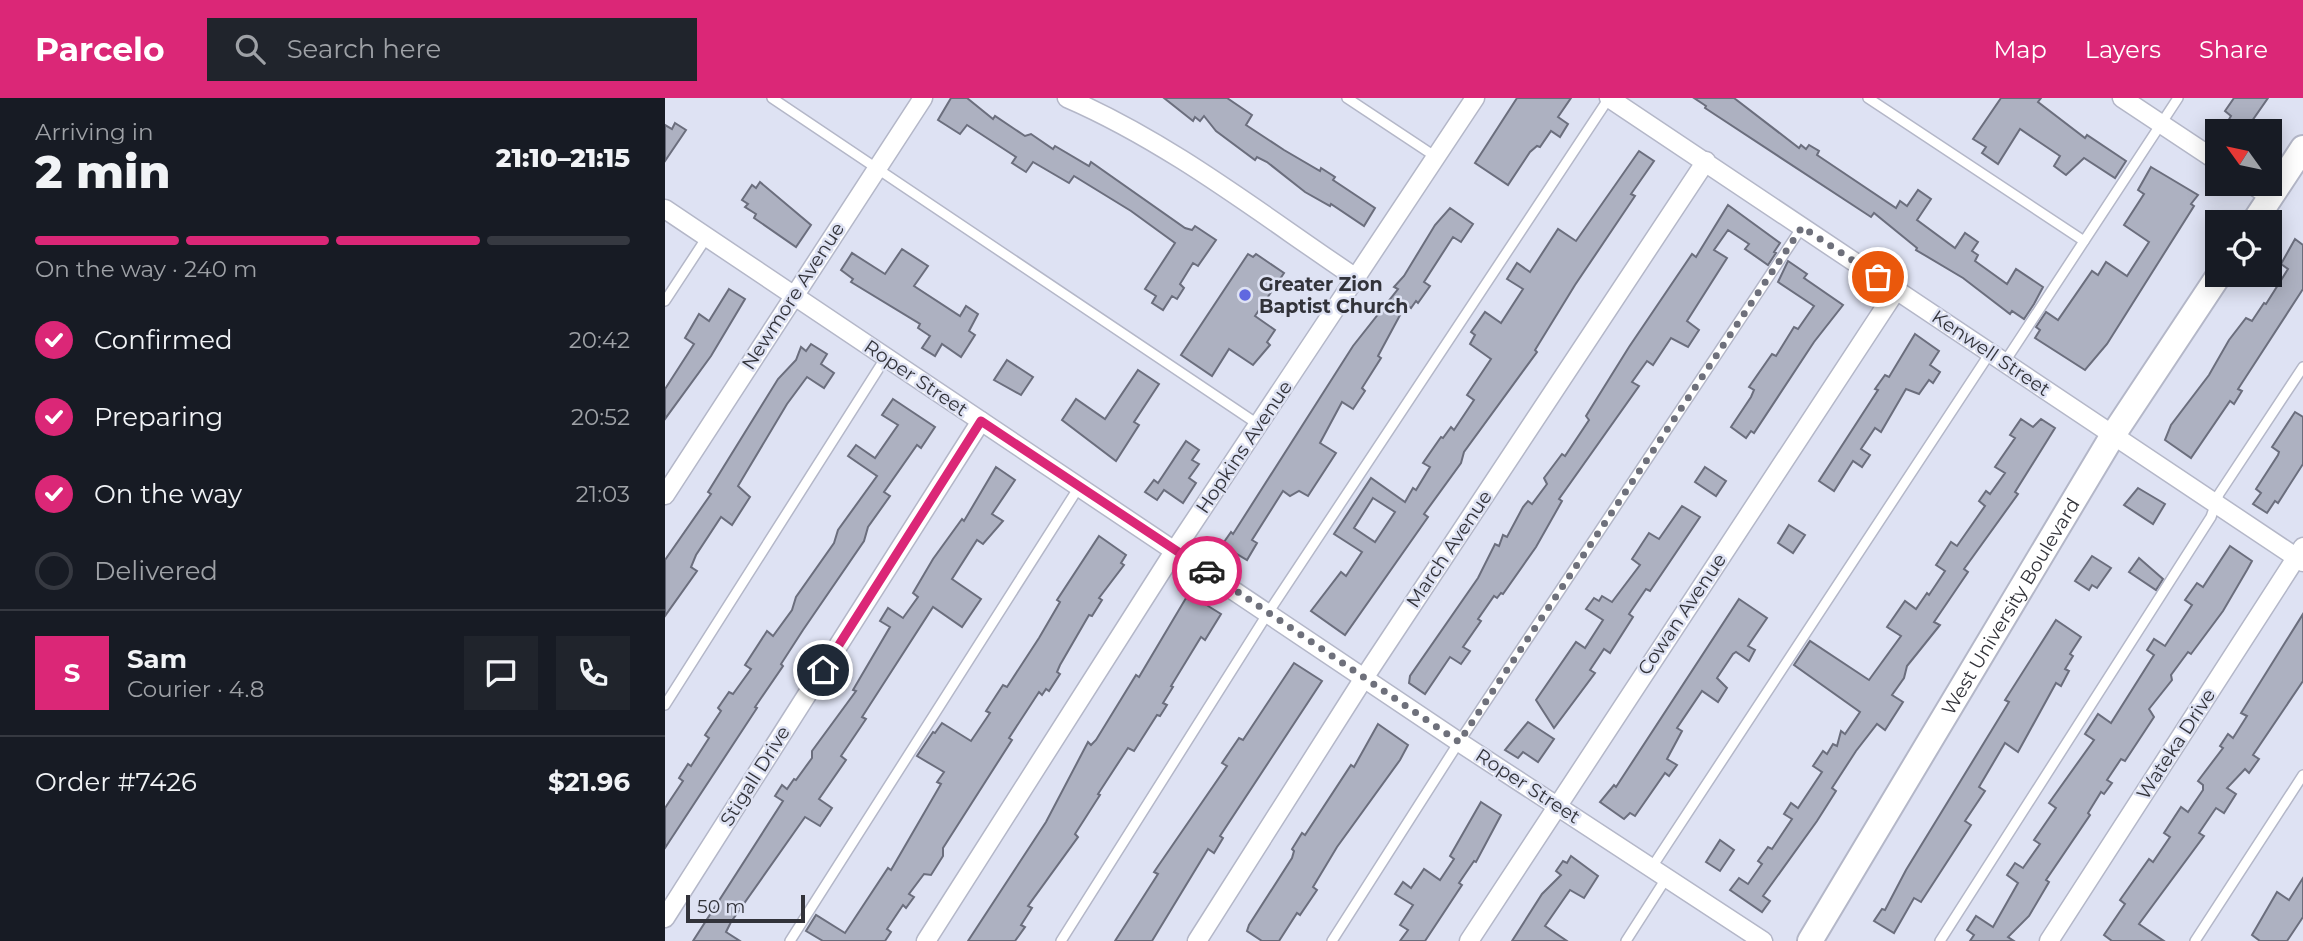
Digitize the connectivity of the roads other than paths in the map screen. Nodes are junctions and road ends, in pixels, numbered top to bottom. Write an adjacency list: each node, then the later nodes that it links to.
1 (772, 98): 15 (lane)
2 (923, 98): 15 (street, Newmore Avenue)
3 (1067, 98): 21 (street)
4 (1347, 98): 13 (lane)
5 (1475, 98): 13 (street, Hopkins Avenue)
6 (1868, 98): 20 (lane)
7 (2122, 98): 10 (street)
8 (2178, 98): 10 (lane)
9 (1614, 99): 14 (street, Kenwell Street); 37 (lane)
10 (2161, 124): 12 (street); 20 (lane)
11 (2303, 148): 16 (street)
12 (2205, 153)
13 (1436, 158): 21 (street, Hopkins Avenue)
14 (1706, 161): 18 (street, Kenwell Street); 38 (street, March Avenue)
15 (877, 168): 24 (street, Newmore Avenue); 30 (lane)
16 (2282, 169)
17 (665, 209): 19 (street, Roper Street)
18 (1802, 227): 23 (street, Kenwell Street); 40 (lane)
19 (707, 237): 24 (street, Roper Street); 25 (lane)
20 (2084, 241): 27 (lane)
21 (1356, 278): 30 (street, Hopkins Avenue)
22 (2211, 287): 31 (street, West University Boulevard)
23 (1897, 289): 27 (street, Kenwell Street); 42 (street, Cowan Avenue)
24 (794, 295): 26 (street, Roper Street); 33 (street, Newmore Avenue)
25 (665, 301)
26 (886, 357): 29 (street, Roper Street); 39 (lane)
27 (1997, 358): 31 (street, Kenwell Street); 43 (lane)
28 (2303, 367): 34 (lane)
29 (981, 421): 32 (street, Roper Street); 45 (street, Stigall Drive)
30 (1259, 425): 35 (street, Hopkins Avenue)
31 (2113, 435): 34 (street, Kenwell Street); 54 (street, West University Boulevard)
32 (1079, 487): 35 (street, Roper Street); 46 (lane)
33 (665, 495)
34 (2216, 504): 36 (street, Kenwell Street); 55 (lane)
35 (1175, 550): 37 (street, Roper Street); 47 (street, Hopkins Avenue)
36 (2301, 555): 56 (street, Wateka Drive)
37 (1268, 614): 38 (street, Roper Street); 48 (lane)
38 (1364, 678): 40 (street, Roper Street); 49 (street, March Avenue)
39 (665, 705)
40 (1459, 742): 42 (street, Roper Street); 50 (lane)
41 (2303, 775): 57 (lane)
42 (1556, 804): 43 (street, Roper Street); 51 (street, Cowan Avenue)
43 (1652, 867): 44 (street, Roper Street)
44 (1667, 877): 52 (lane); 53 (street, Roper Street)
45 (665, 918)
46 (790, 941)
47 (926, 941)
48 (1061, 941)
49 (1197, 941)
50 (1332, 941)
51 (1469, 941)
52 (1626, 941)
53 (1763, 941)
54 (1810, 941)
55 (1940, 941)
56 (2049, 941)
57 (2195, 941)

